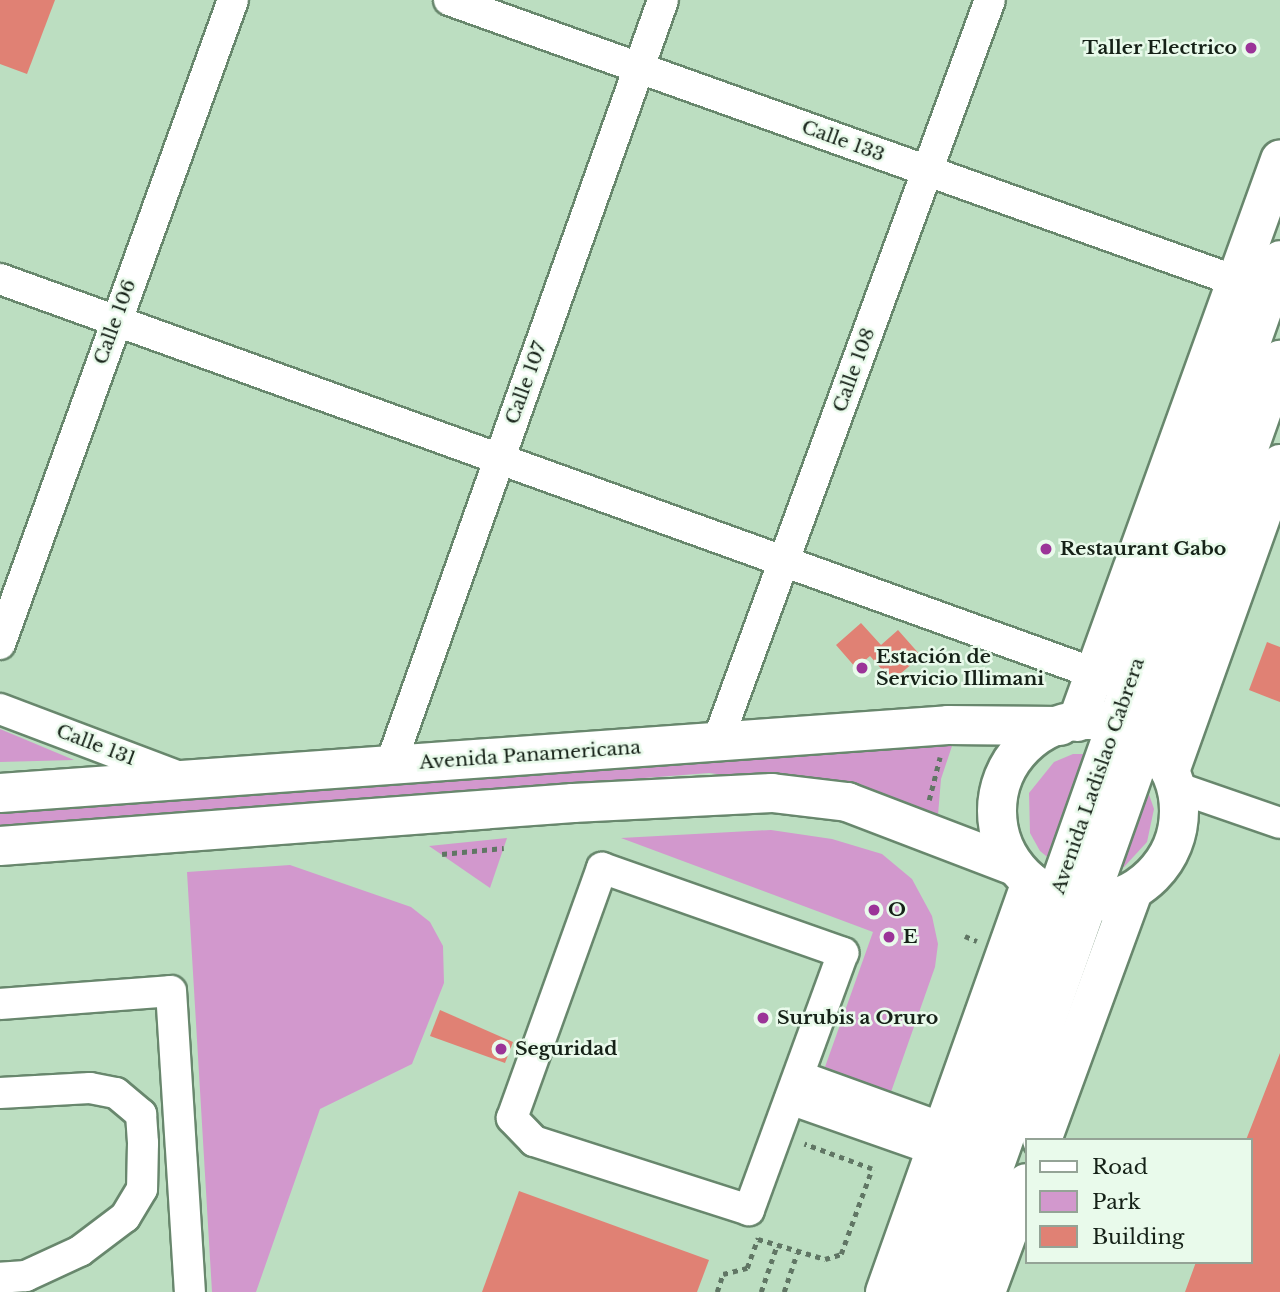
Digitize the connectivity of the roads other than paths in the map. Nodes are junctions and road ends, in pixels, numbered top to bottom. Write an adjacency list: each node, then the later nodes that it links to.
1 (233, 0): 11 (street, Calle 106)
2 (449, 0): 5 (street, Calle 133)
3 (663, 0): 5 (street, Calle 107)
4 (990, 0): 7 (street, Calle 108)
5 (639, 68): 7 (street, Calle 133); 13 (street, Calle 107)
6 (1280, 160): 10 (main road, Avenida Ladislao Cabrera)
7 (927, 171): 10 (street, Calle 133); 15 (street, Calle 108)
8 (1280, 260): 17 (main road, Avenida Ladislao Cabrera)
9 (0, 279): 11 (street)
10 (1237, 281): 17 (main road, Avenida Ladislao Cabrera)
11 (115, 320): 13 (street); 16 (street, Calle 106)
12 (1280, 360): 17 (main road, Avenida Ladislao Cabrera)
13 (499, 459): 15 (street); 22 (street, Calle 107)
14 (1280, 464): 17 (main road, Avenida Ladislao Cabrera)
15 (783, 562): 17 (street); 21 (street, Calle 108)
16 (0, 644)
17 (1144, 691): 19 (main road, Avenida Ladislao Cabrera); 20 (main road, Avenida Ladislao Cabrera); 24 (main road, Avenida Ladislao Cabrera)
18 (0, 709): 25 (street, Calle 131)
19 (1069, 724): 20 (main road, Avenida Panamericana); 21 (main road, Avenida Panamericana); 30 (main road)
20 (1131, 732): 24 (main road); 30 (main road, Avenida Ladislao Cabrera)
21 (718, 740): 22 (main road, Avenida Panamericana)
22 (390, 766): 23 (main road, Avenida Panamericana)
23 (311, 771): 25 (main road, Avenida Panamericana); 27 (main road)
24 (1173, 779): 28 (street); 31 (main road)
25 (192, 782): 26 (main road, Avenida Panamericana)
26 (0, 793)
27 (315, 822): 29 (main road); 30 (main road)
28 (1280, 823)
29 (0, 846)
30 (1048, 887): 31 (main road); 36 (main road, Avenida Ladislao Cabrera); 41 (main road, Avenida Ladislao Cabrera); 42 (main road, Avenida Ladislao Cabrera)
31 (1133, 891): 35 (main road)
32 (0, 1004): 39 (street)
33 (794, 1087): 33 (street); 36 (street)
34 (0, 1093): 38 (street)
35 (1043, 1138)
36 (939, 1139): 40 (main road, Avenida Ladislao Cabrera)
37 (1024, 1188): 43 (main road)
38 (0, 1278)
39 (190, 1292)
40 (885, 1292)
41 (916, 1292)
42 (950, 1292)
43 (986, 1292)

